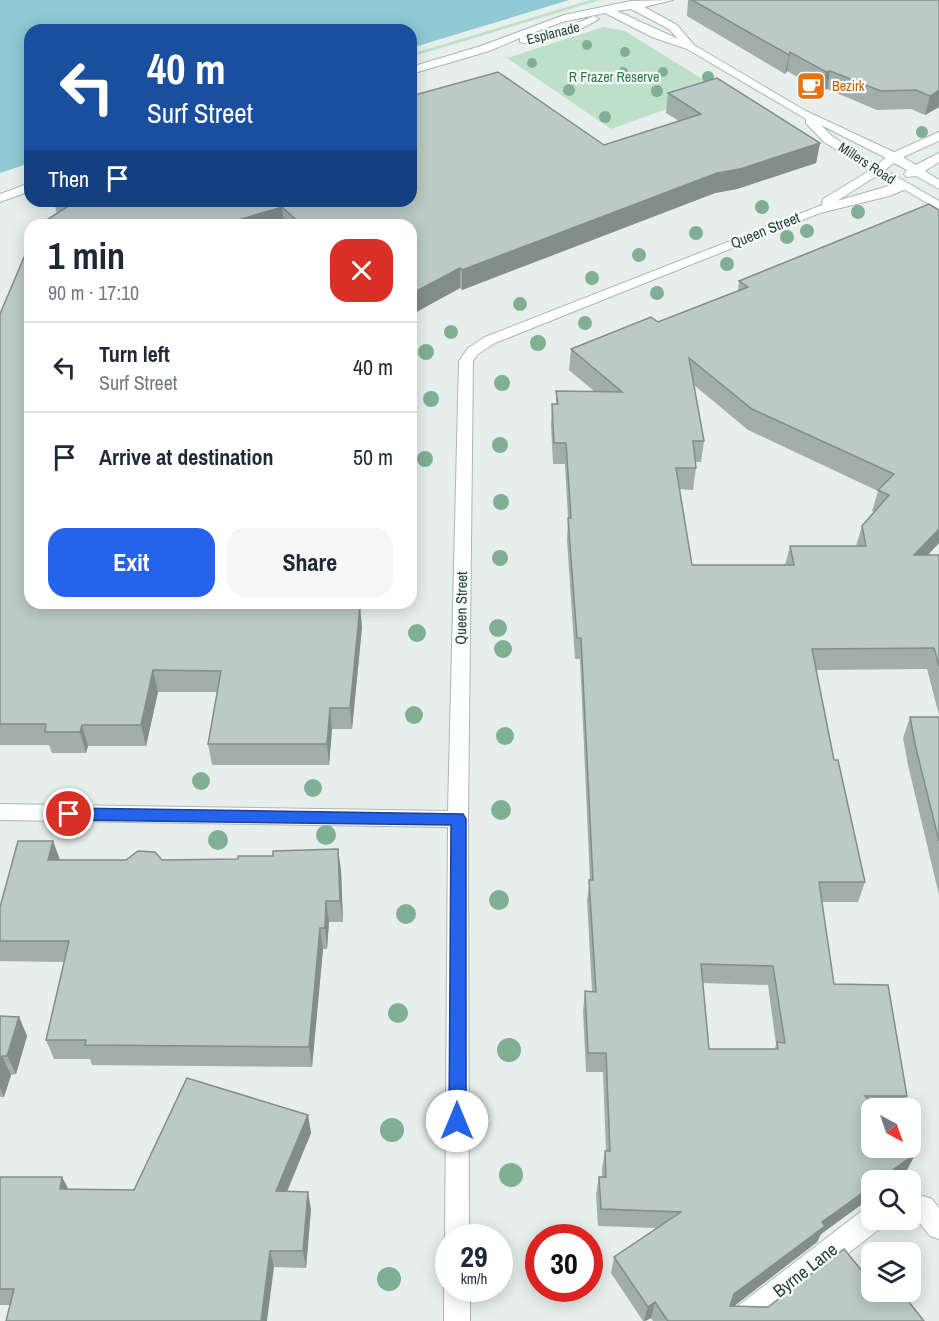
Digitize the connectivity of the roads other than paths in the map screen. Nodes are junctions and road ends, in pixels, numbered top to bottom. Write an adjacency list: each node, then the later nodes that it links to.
1 (668, 0): 2 (street, Esplanade)
2 (634, 2): 3 (street, Esplanade); 4 (street, Millers Road)
3 (609, 11): 4 (street, Millers Road); 5 (street, Esplanade)
4 (691, 47): 6 (street, Millers Road)
5 (417, 69)
6 (800, 112): 8 (street, Millers Road); 10 (street, Millers Road)
7 (939, 136): 8 (street, Queen Street)
8 (894, 157): 10 (street, Queen Street); 11 (street, Millers Road)
9 (939, 157): 11 (street)
10 (877, 170): 13 (street, Millers Road); 17 (street, Queen Street)
11 (915, 170): 12 (street, Millers Road); 13 (street)
12 (939, 185)
13 (902, 186): 16 (street, Millers Road); 17 (street, Queen Street)
14 (24, 190): 15 (street)
15 (0, 198)
16 (939, 206)
17 (816, 210): 19 (street, Queen Street)
18 (0, 813): 19 (street)
19 (458, 819): 21 (street, Queen Street)
20 (921, 1209): 23 (street)
21 (457, 1224)
22 (861, 1227): 26 (street, Byrne Lane)
23 (939, 1227)
24 (457, 1302): 25 (street)
25 (457, 1321)
26 (739, 1321)

